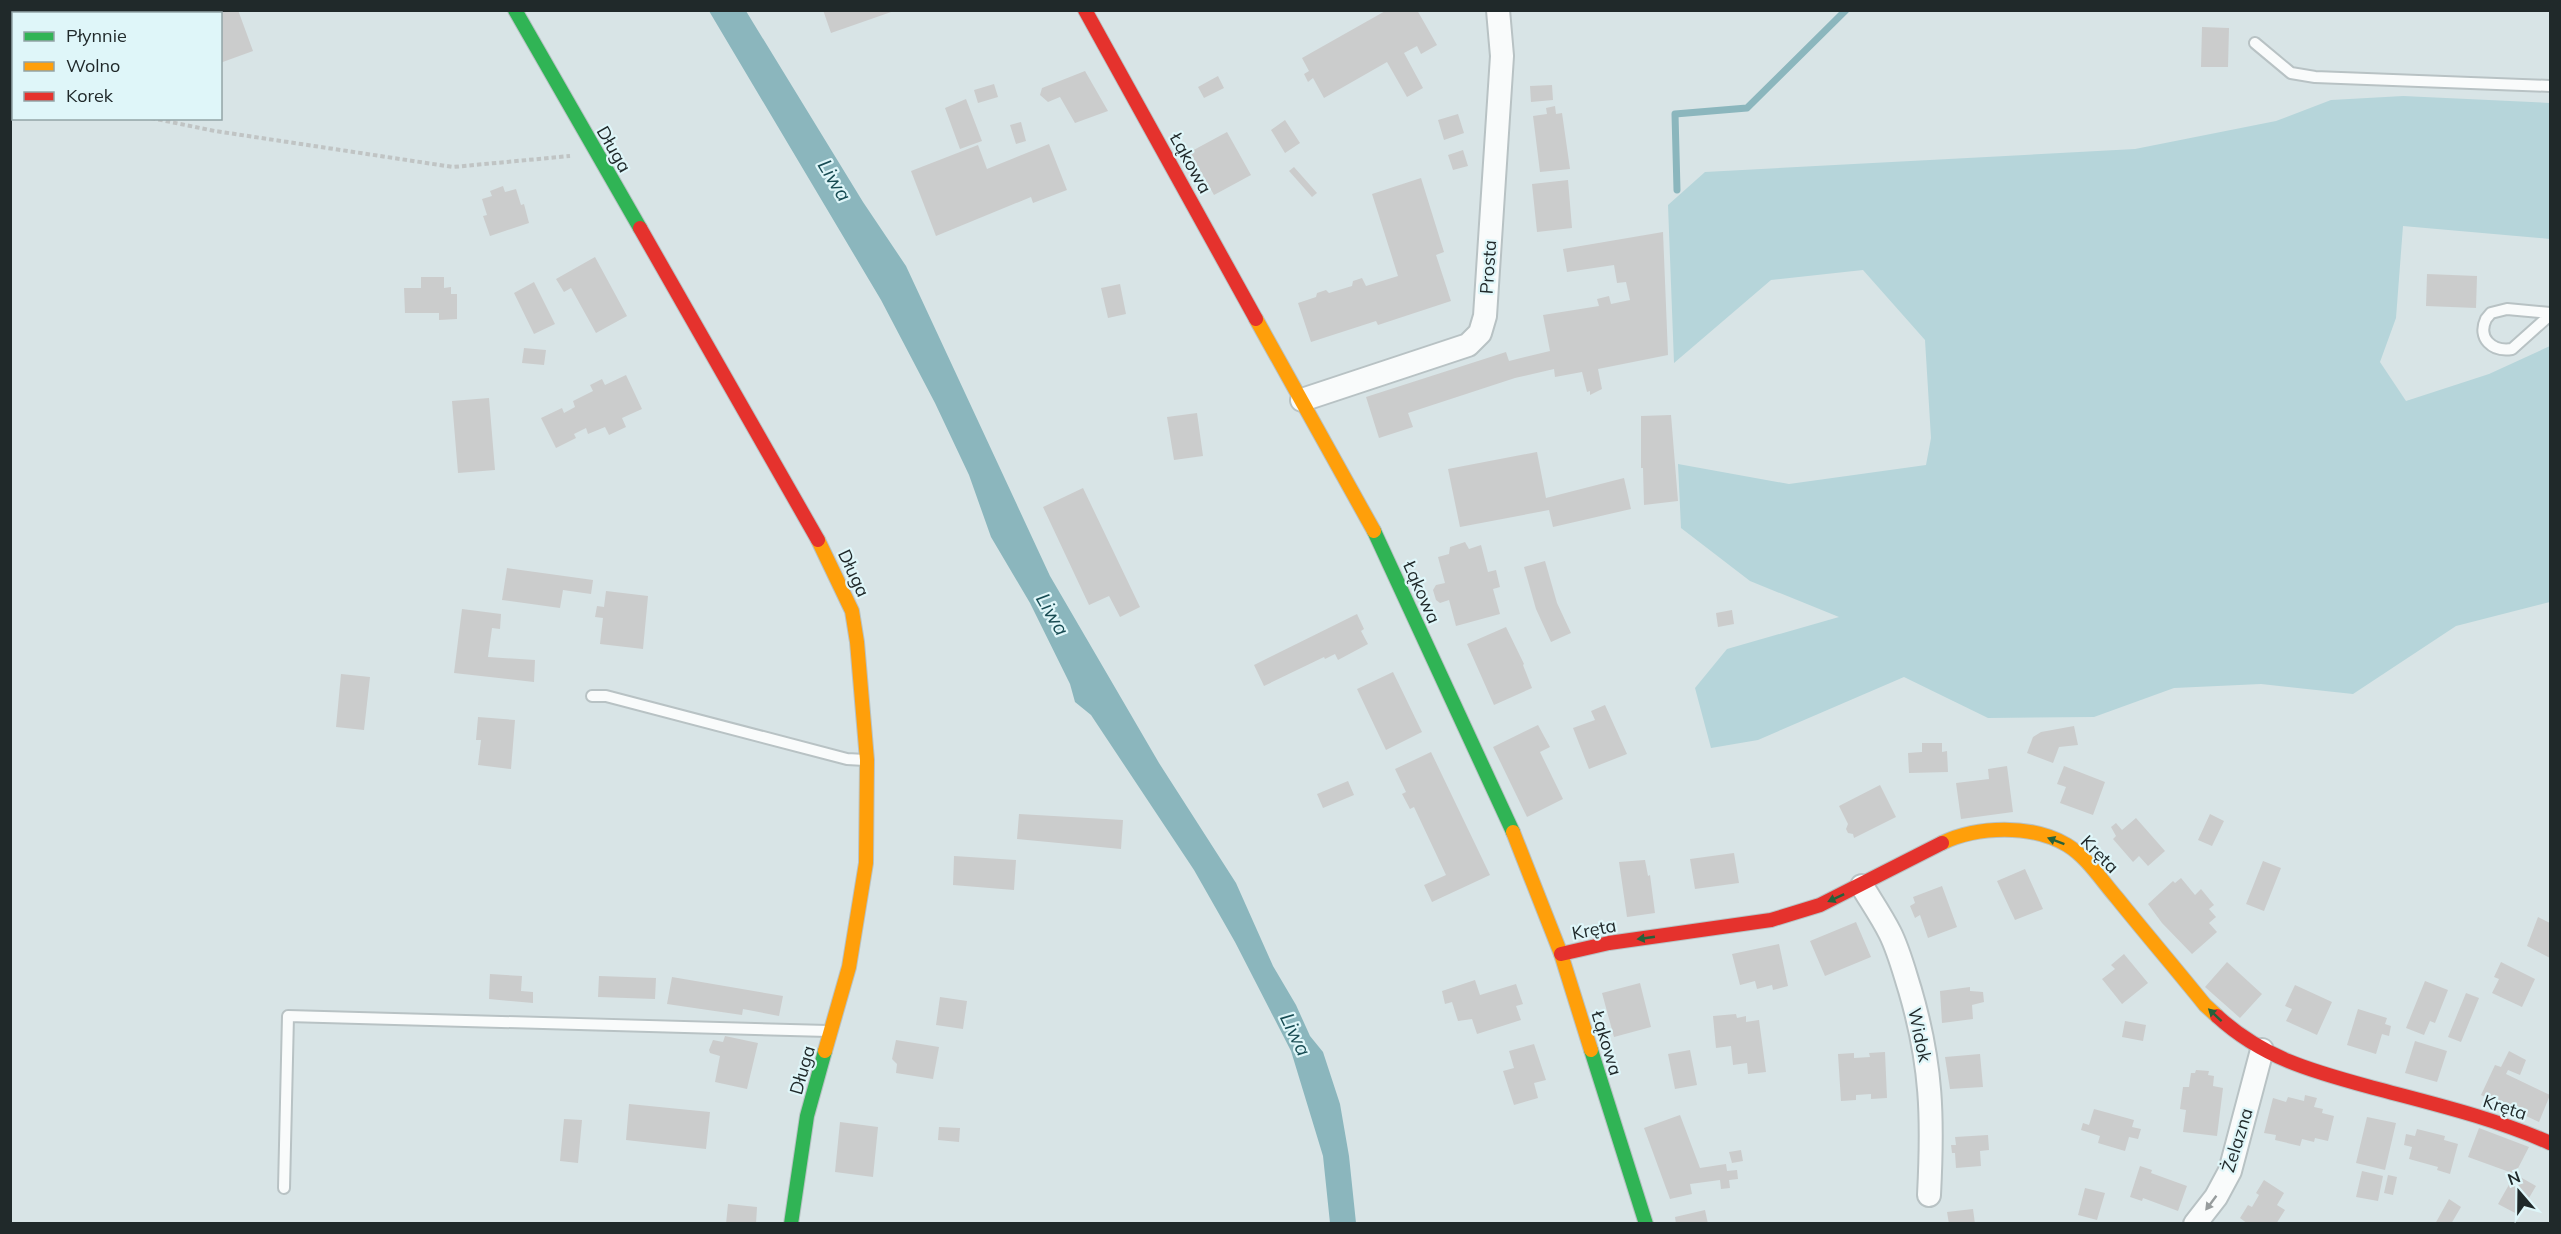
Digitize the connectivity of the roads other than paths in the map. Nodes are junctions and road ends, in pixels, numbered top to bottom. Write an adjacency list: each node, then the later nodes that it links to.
1 (515, 10): 9 (street, Długa)
2 (1085, 10): 7 (street, Łąkowa)
3 (1498, 10): 7 (street, Prosta)
4 (2255, 43): 5 (lane)
5 (2550, 86)
6 (2550, 314): 6 (lane)
7 (1302, 400): 11 (street, Łąkowa)
8 (592, 696): 9 (lane)
9 (867, 760): 12 (street, Długa)
10 (1862, 886): 11 (street, Kręta, one-way to 11); 13 (street, Kręta, one-way to 10); 16 (street, Widok)
11 (1561, 954): 18 (street, Łąkowa)
12 (831, 1031): 15 (lane); 17 (street, Długa)
13 (2262, 1050): 14 (street, Kręta); 19 (street, Żelazna, one-way to 19)
14 (2550, 1143)
15 (284, 1188)
16 (1929, 1195)
17 (791, 1224)
18 (1646, 1224)
19 (2196, 1224)

